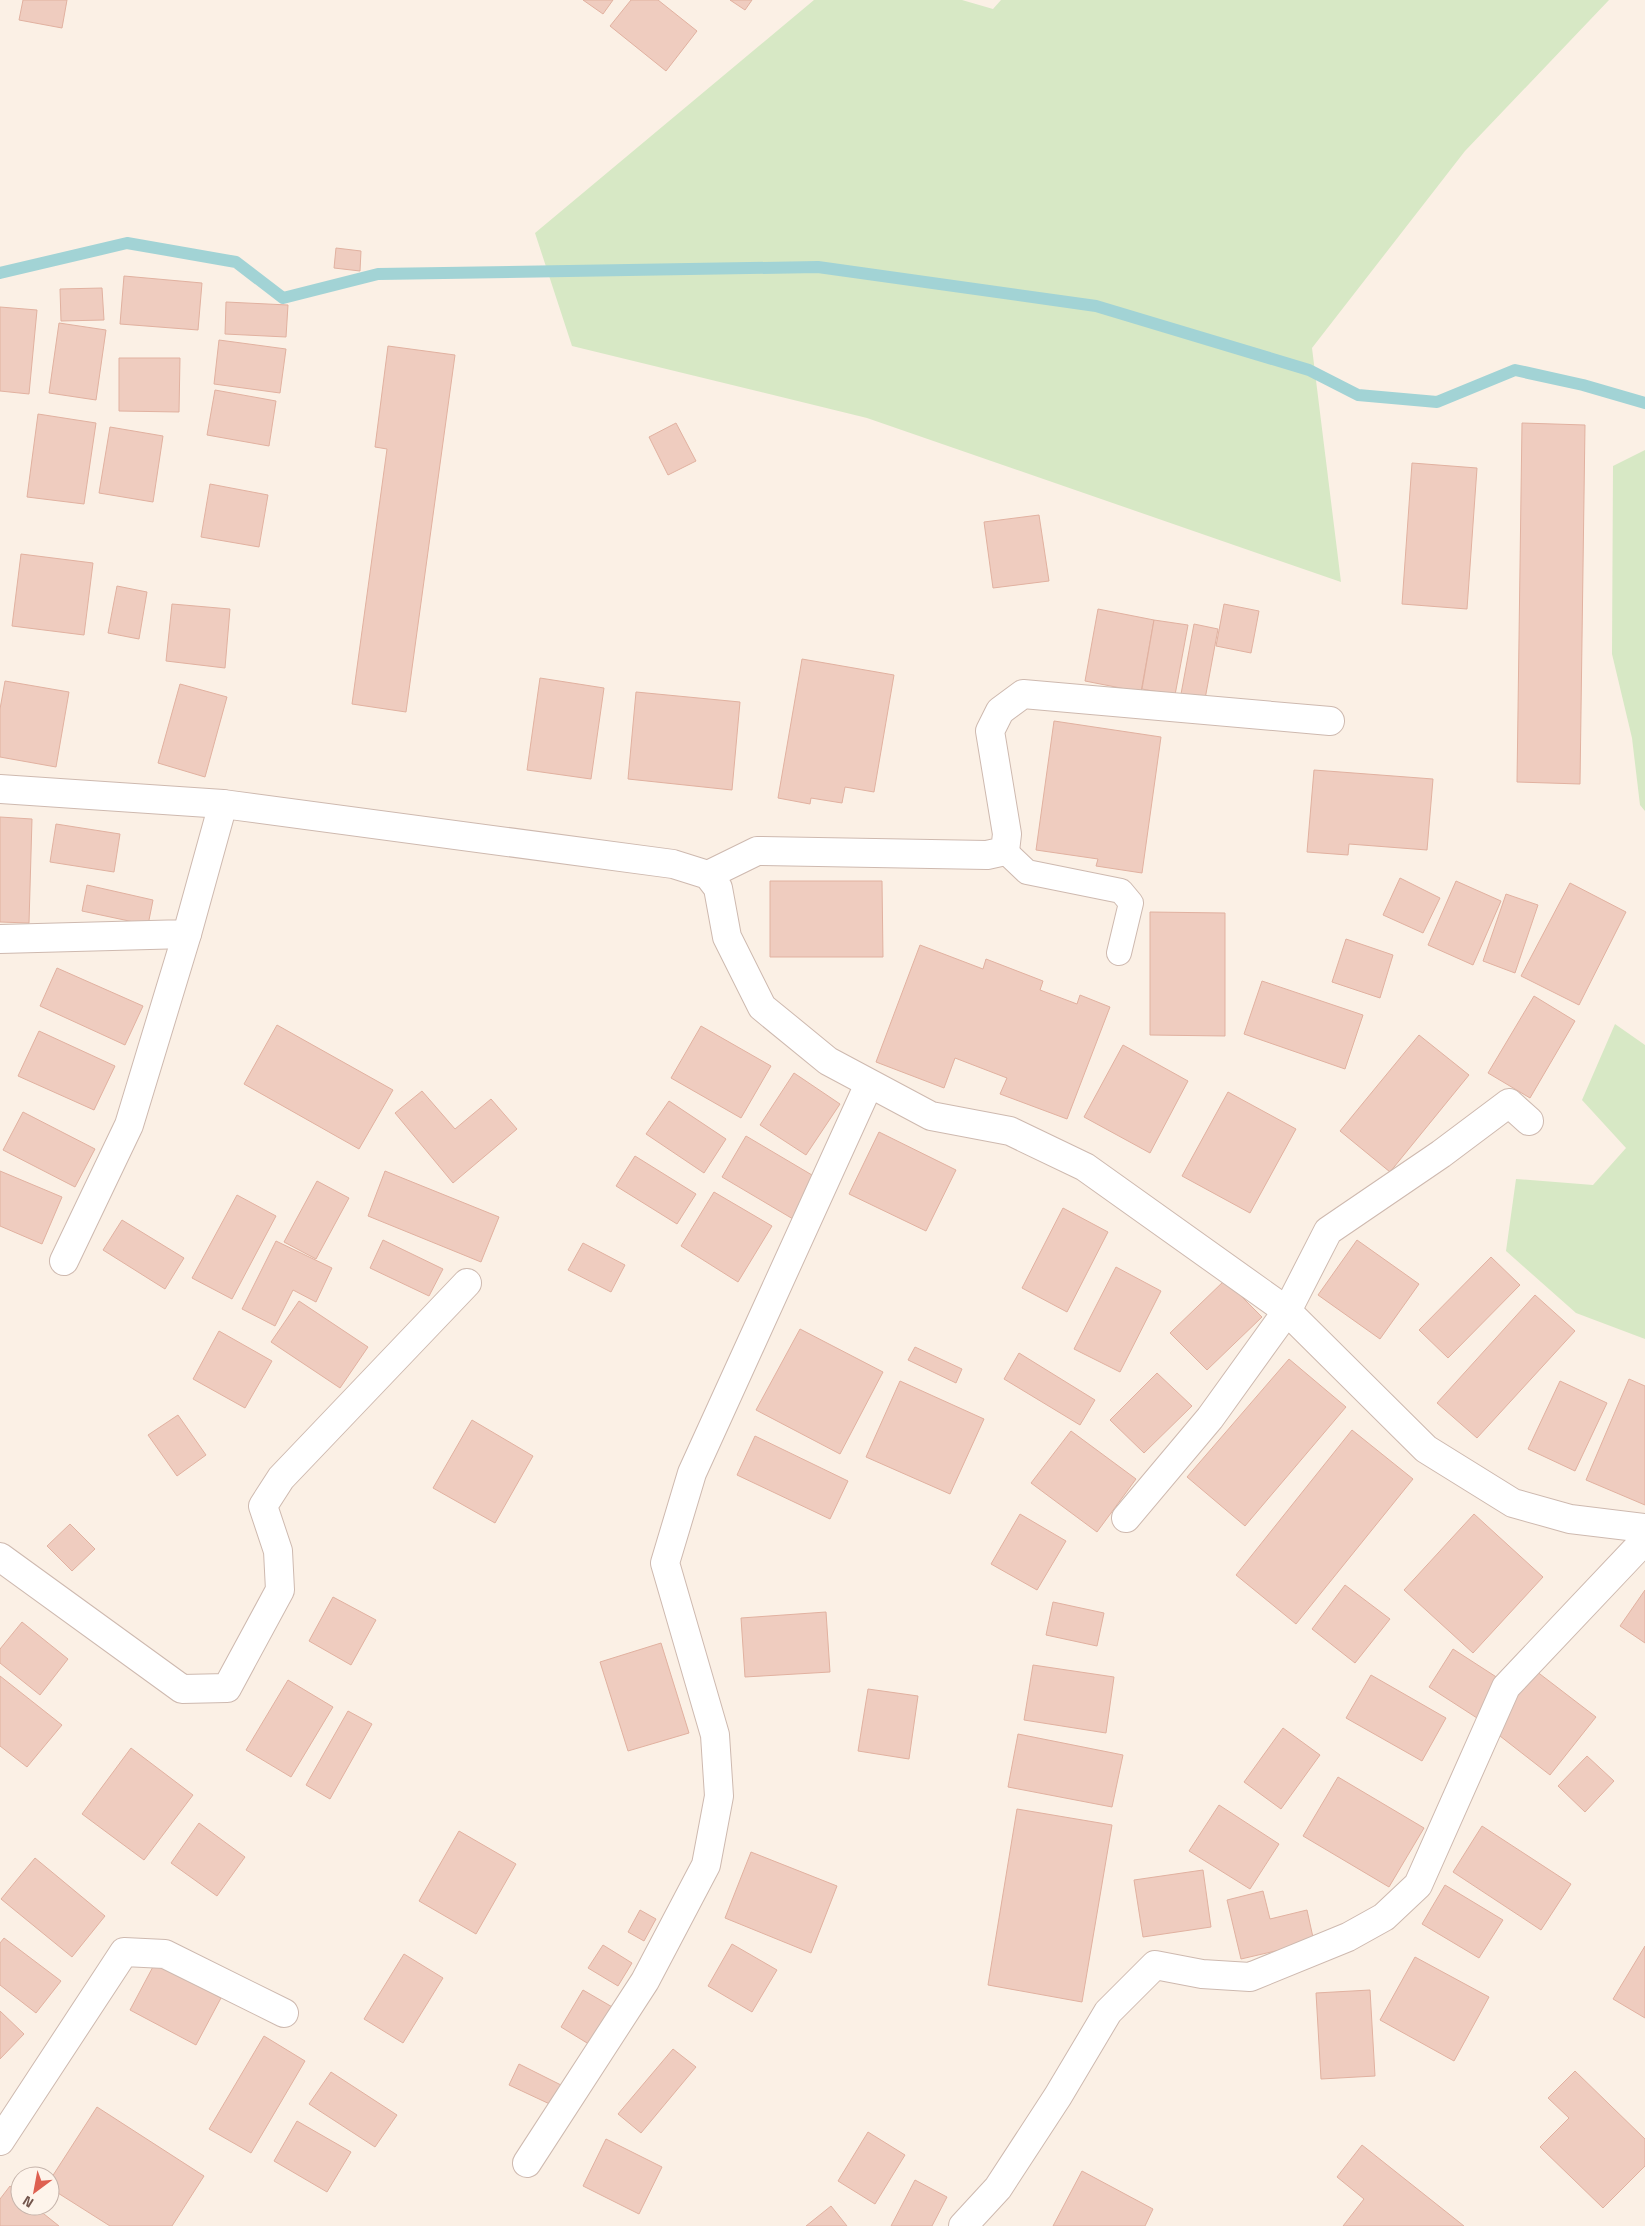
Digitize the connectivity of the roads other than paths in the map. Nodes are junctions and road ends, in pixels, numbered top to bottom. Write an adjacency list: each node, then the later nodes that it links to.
1 (1330, 721): 4 (street)
2 (0, 789): 3 (street)
3 (223, 804): 5 (street); 6 (street)
4 (1005, 851): 5 (street); 8 (lane)
5 (708, 875): 9 (street)
6 (187, 934): 7 (street); 11 (street)
7 (0, 938)
8 (1119, 953)
9 (869, 1084): 13 (street); 20 (street)
10 (1529, 1121): 13 (street)
11 (64, 1261)
12 (467, 1283): 17 (street)
13 (1287, 1311): 14 (street); 15 (street)
14 (1126, 1518)
15 (1645, 1528)
16 (1645, 1540): 21 (street)
17 (0, 1557)
18 (284, 2013): 19 (street)
19 (0, 2141)
20 (527, 2163)
21 (963, 2226)

